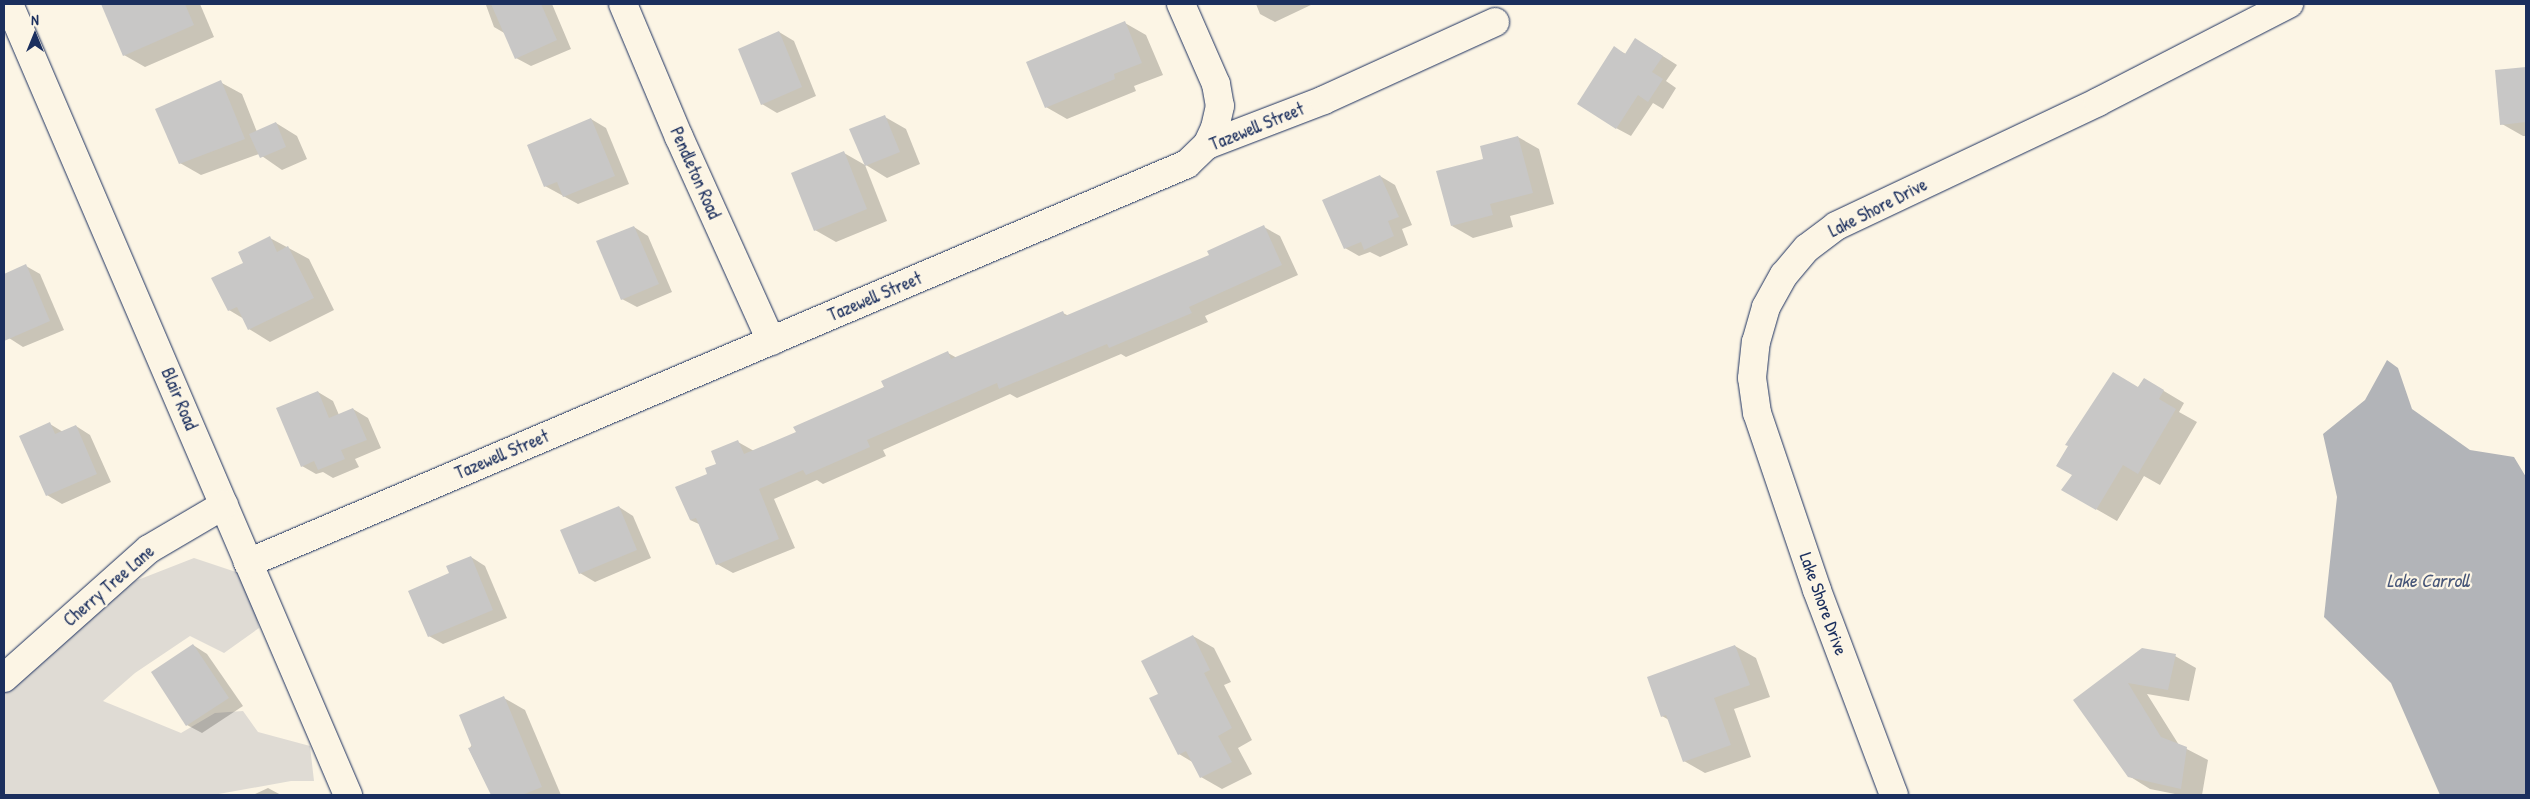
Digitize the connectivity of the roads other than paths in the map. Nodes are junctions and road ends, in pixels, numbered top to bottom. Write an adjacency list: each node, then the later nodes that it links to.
1 (9, 4): 6 (street, Blair Road)
2 (623, 4): 8 (street, Pendleton Road)
3 (1181, 4): 7 (street)
4 (2289, 4): 13 (street, Lake Shore Drive)
5 (1495, 22): 7 (street, Tazewell Street)
6 (12, 35): 9 (street, Blair Road)
7 (1207, 145): 8 (street, Tazewell Street)
8 (771, 341): 10 (street, Tazewell Street)
9 (224, 505): 10 (street, Blair Road); 11 (street, Cherry Tree Lane)
10 (248, 563): 12 (street, Blair Road)
11 (4, 678)
12 (348, 795)
13 (1894, 795)

